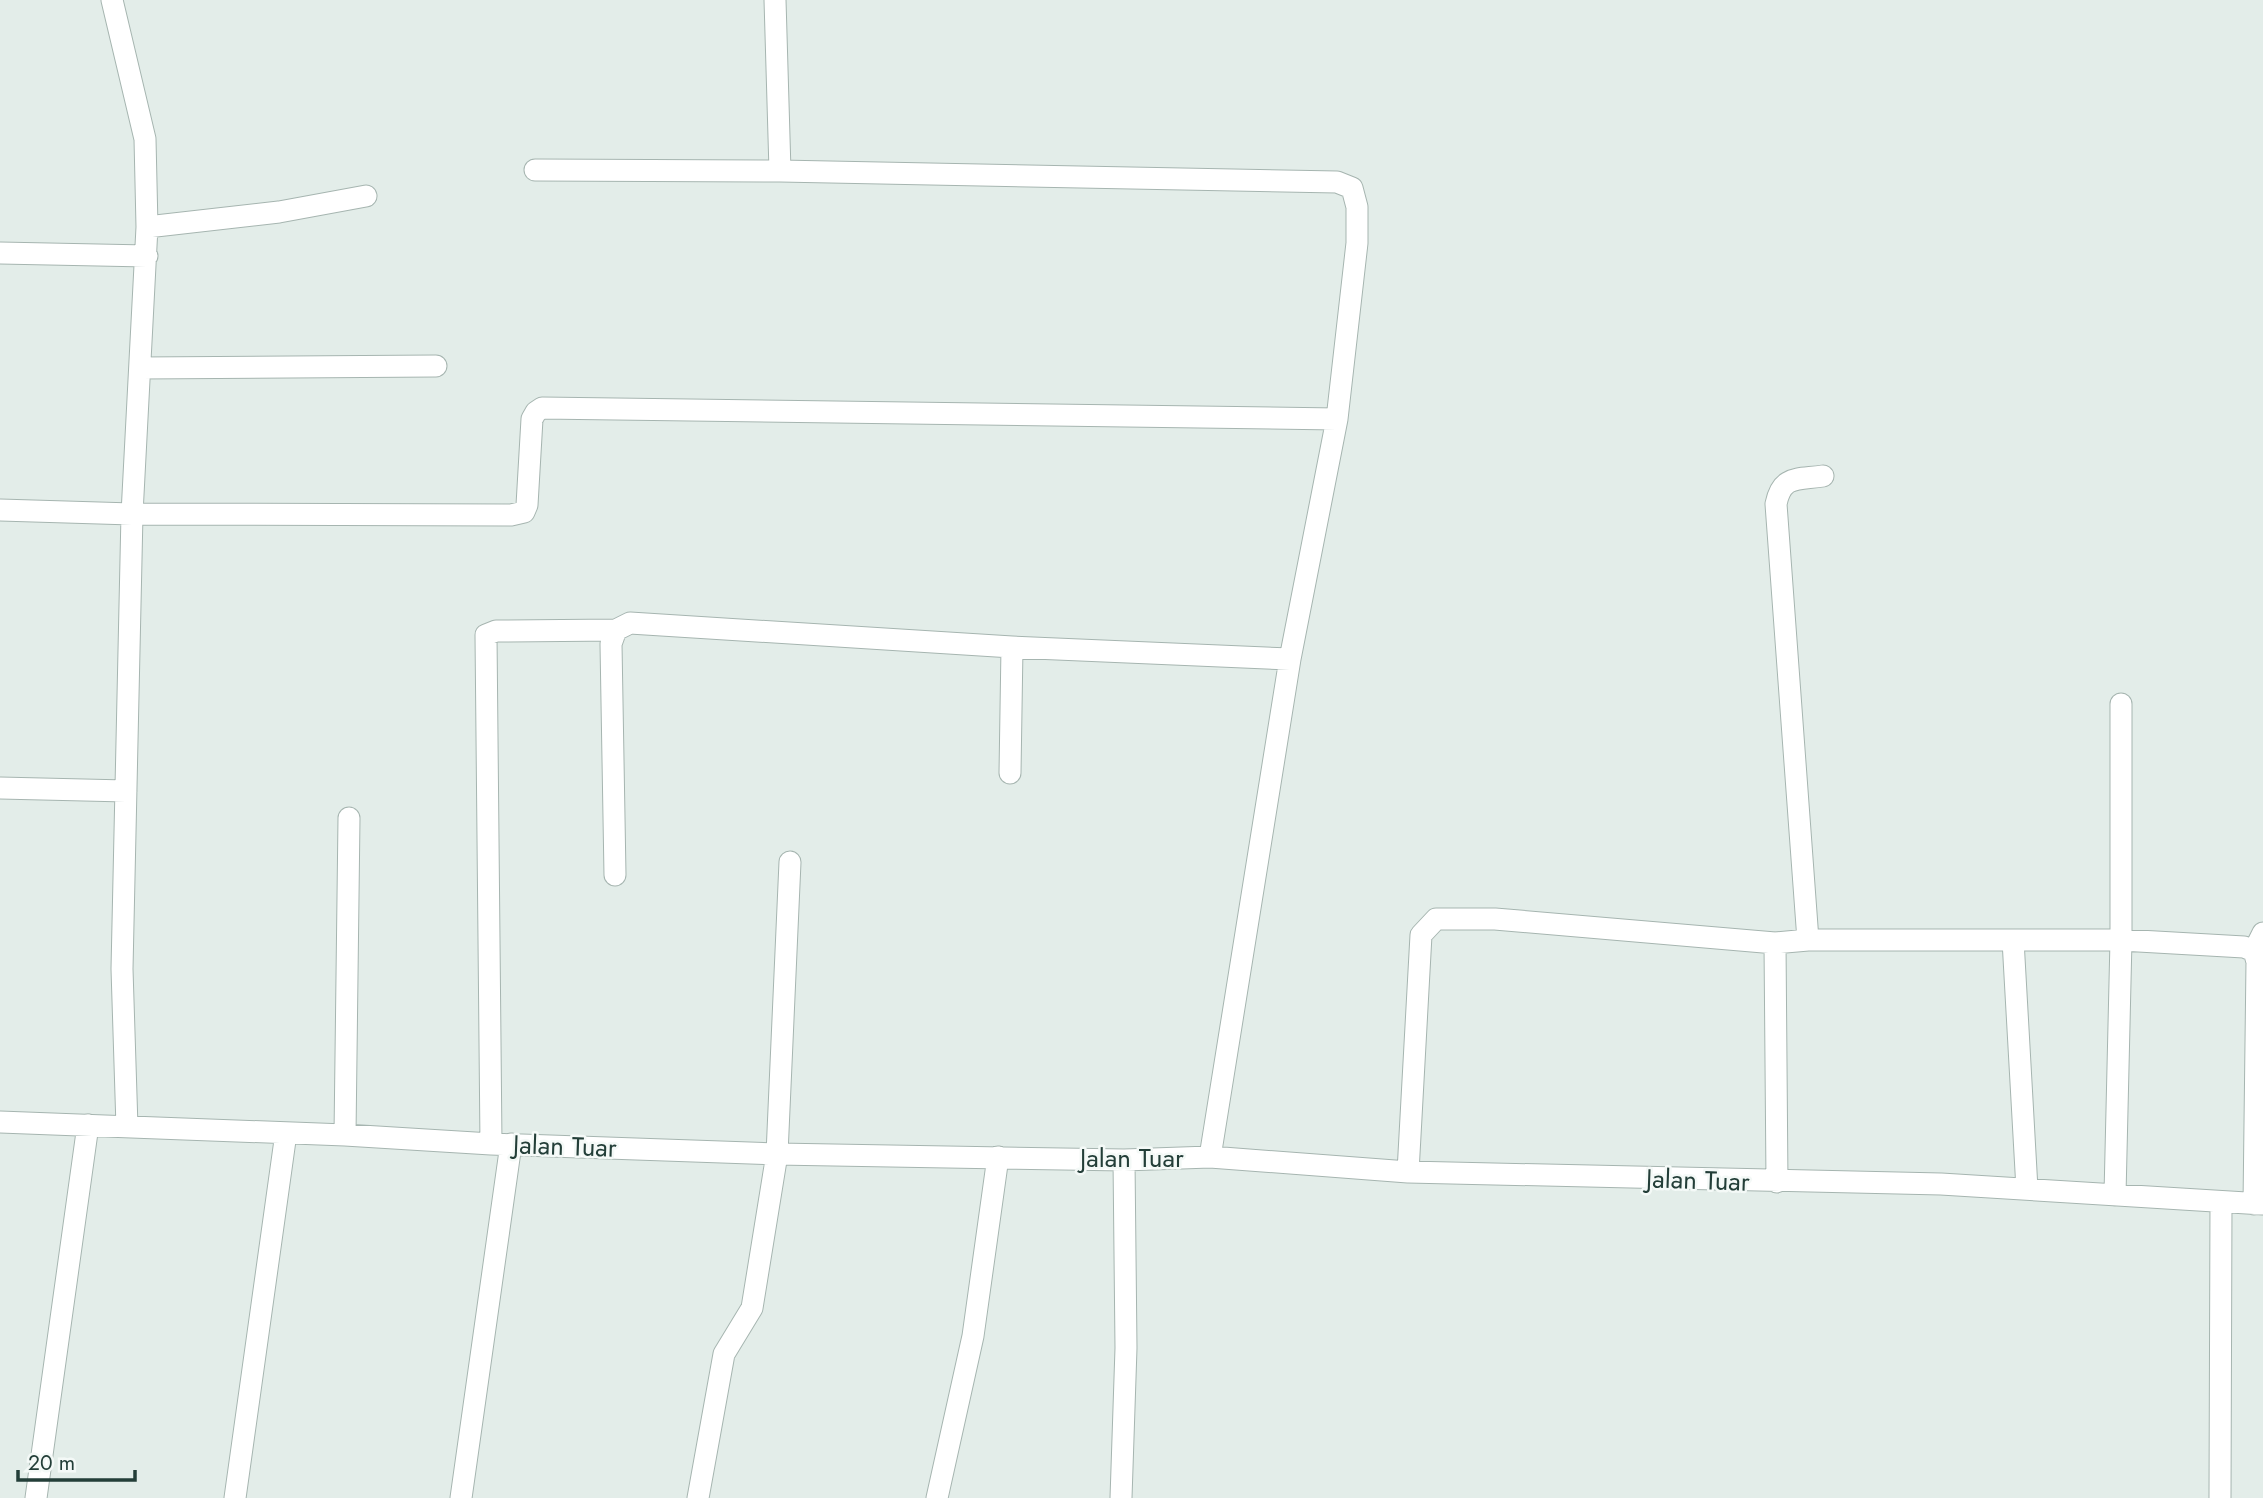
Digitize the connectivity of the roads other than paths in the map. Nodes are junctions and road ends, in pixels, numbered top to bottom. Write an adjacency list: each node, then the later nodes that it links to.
1 (112, 0): 6 (street)
2 (775, 0): 4 (street)
3 (535, 170): 4 (street)
4 (780, 171): 11 (street)
5 (366, 196): 6 (street)
6 (147, 227): 8 (street)
7 (0, 253): 8 (street)
8 (146, 256): 10 (street)
9 (436, 366): 10 (street)
10 (140, 368): 14 (street)
11 (1337, 419): 14 (street); 17 (street)
12 (1823, 476): 25 (street)
13 (0, 510): 14 (street)
14 (132, 513): 21 (street)
15 (616, 630): 16 (street); 24 (street); 35 (street)
16 (1012, 647): 17 (street); 19 (street)
17 (1290, 659): 38 (street)
18 (2121, 704): 27 (street)
19 (1010, 773)
20 (0, 788): 21 (street)
21 (126, 791): 32 (street)
22 (349, 818): 34 (street)
23 (790, 862): 36 (street)
24 (615, 875)
25 (1808, 940): 26 (street); 29 (street)
26 (2013, 940): 27 (street); 42 (street)
27 (2122, 940): 28 (street); 43 (street)
28 (2258, 942): 45 (street)
29 (1775, 943): 40 (street); 41 (street)
30 (0, 1122): 31 (street, Jalan Tuar)
31 (88, 1125): 32 (street, Jalan Tuar); 46 (street)
32 (127, 1127): 33 (street, Jalan Tuar)
33 (286, 1133): 34 (street, Jalan Tuar); 47 (street)
34 (345, 1135): 35 (street, Jalan Tuar)
35 (501, 1144): 36 (street, Jalan Tuar); 48 (street)
36 (777, 1154): 37 (street, Jalan Tuar); 49 (street)
37 (998, 1157): 39 (street, Jalan Tuar); 50 (street)
38 (1210, 1157): 39 (street, Jalan Tuar); 40 (street, Jalan Tuar)
39 (1124, 1160): 51 (street)
40 (1408, 1172): 41 (street, Jalan Tuar)
41 (1777, 1182): 42 (street, Jalan Tuar)
42 (2028, 1189): 43 (street, Jalan Tuar)
43 (2115, 1195): 44 (street, Jalan Tuar)
44 (2221, 1202): 45 (street, Jalan Tuar); 52 (street)
45 (2258, 1204)
46 (36, 1498)
47 (235, 1498)
48 (461, 1498)
49 (698, 1498)
50 (937, 1498)
51 (1121, 1498)
52 (2220, 1498)

